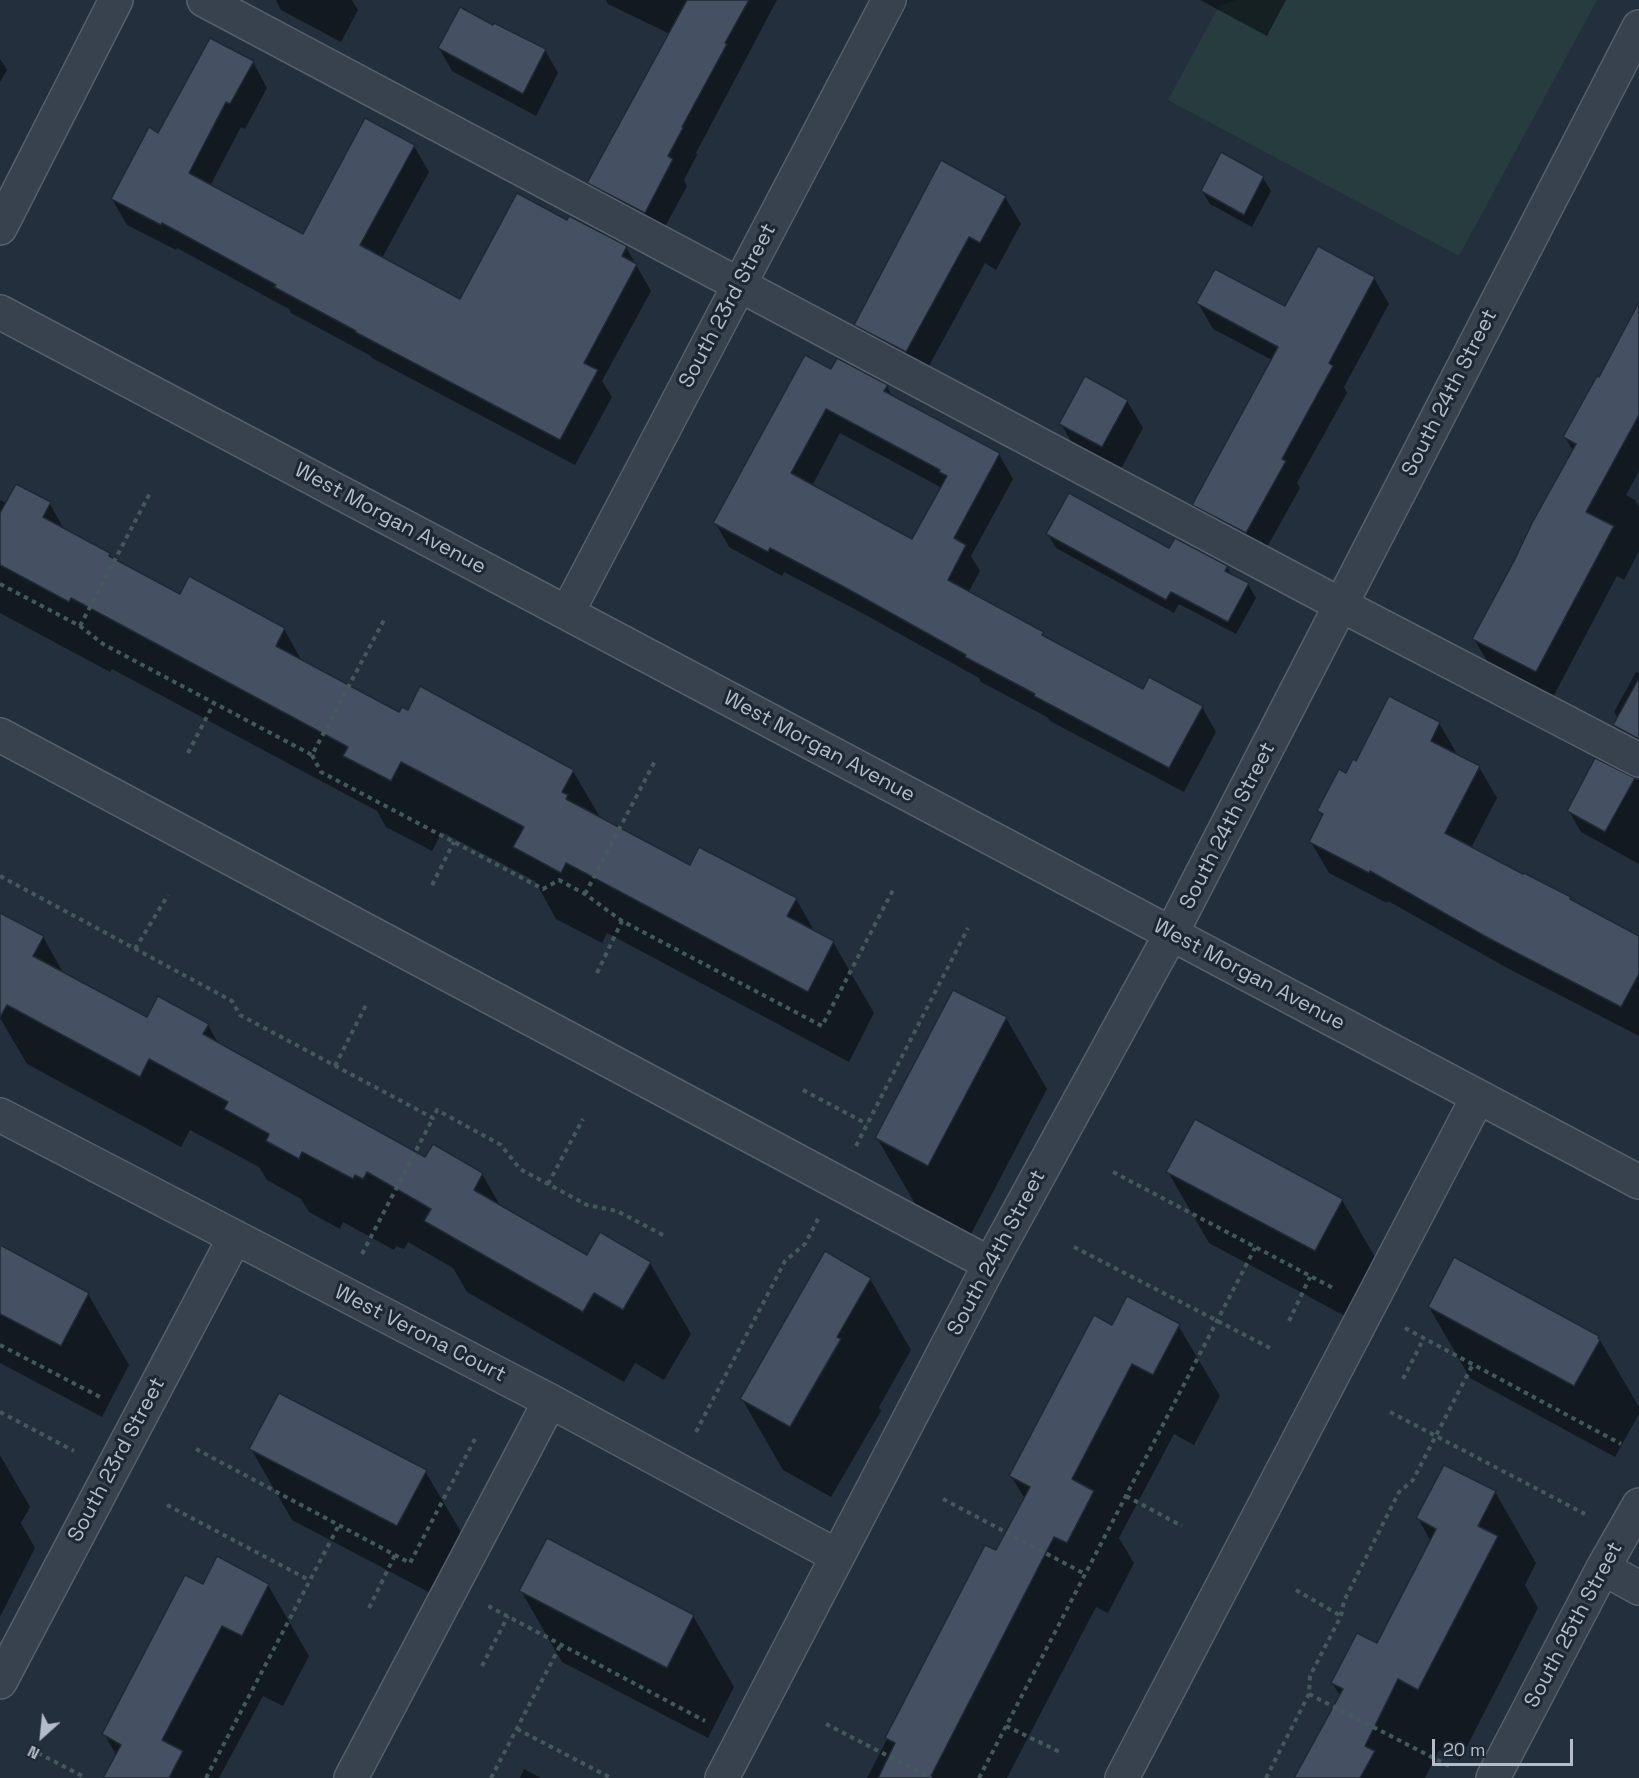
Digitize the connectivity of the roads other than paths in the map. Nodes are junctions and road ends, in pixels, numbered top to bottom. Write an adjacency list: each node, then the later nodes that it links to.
1 (116, 0): 5 (street)
2 (204, 0): 6 (street)
3 (890, 0): 6 (street, South 23rd Street)
4 (1639, 27): 8 (street, South 24th Street)
5 (0, 228)
6 (740, 284): 8 (street); 9 (street, South 23rd Street)
7 (0, 312): 9 (street, West Morgan Avenue)
8 (1341, 604): 11 (street); 12 (street, South 24th Street)
9 (567, 613): 12 (street, West Morgan Avenue)
10 (0, 735): 17 (street)
11 (1639, 760)
12 (1172, 934): 13 (street, West Morgan Avenue); 17 (street, South 24th Street)
13 (1478, 1097): 15 (street, West Morgan Avenue); 26 (street)
14 (0, 1115): 16 (street, West Verona Court)
15 (1639, 1182)
16 (235, 1237): 18 (street, West Verona Court); 23 (street, South 23rd Street)
17 (990, 1264): 20 (street, South 24th Street)
18 (550, 1401): 20 (street, West Verona Court); 24 (street)
19 (1639, 1505): 21 (street, South 25th Street)
20 (837, 1556): 25 (street, South 24th Street)
21 (1603, 1568): 22 (street); 27 (street, South 25th Street)
22 (1639, 1588)
23 (0, 1682)
24 (351, 1778)
25 (722, 1778)
26 (1122, 1778)
27 (1493, 1778)

